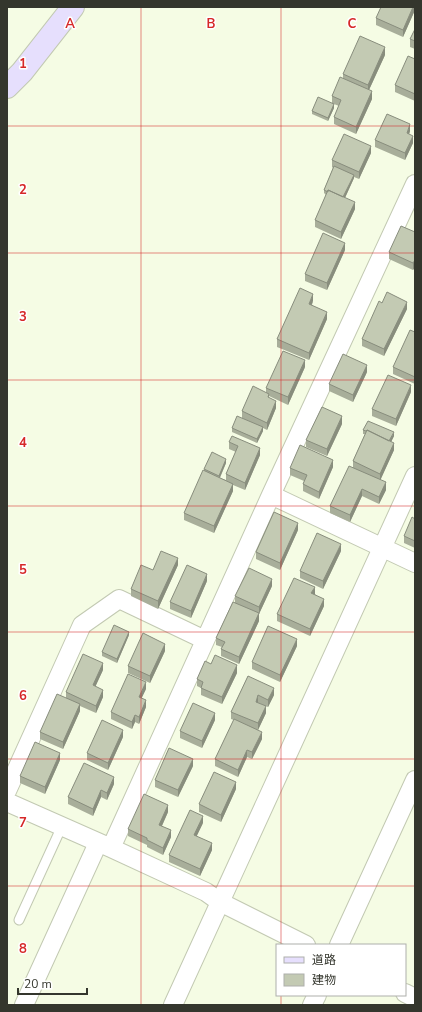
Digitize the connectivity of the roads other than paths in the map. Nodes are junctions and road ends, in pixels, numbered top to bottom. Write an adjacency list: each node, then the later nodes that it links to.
1 (73, 7): 2 (main road)
2 (7, 87)
3 (415, 184): 4 (street)
4 (410, 208): 6 (street)
5 (415, 476): 7 (street)
6 (271, 495): 7 (street); 9 (street)
7 (382, 548): 8 (street); 15 (street)
8 (415, 563)
9 (206, 640): 11 (street); 14 (street)
10 (415, 780): 18 (street)
11 (7, 791)
12 (7, 802): 13 (street)
13 (62, 826): 14 (street); 16 (lane)
14 (105, 845): 15 (street); 22 (street)
15 (220, 902): 17 (street); 23 (street)
16 (19, 920)
17 (304, 944)
18 (339, 944)
19 (406, 994): 21 (street)
20 (316, 996): 24 (street)
21 (415, 998)
22 (24, 1005)
23 (174, 1005)
24 (312, 1005)

